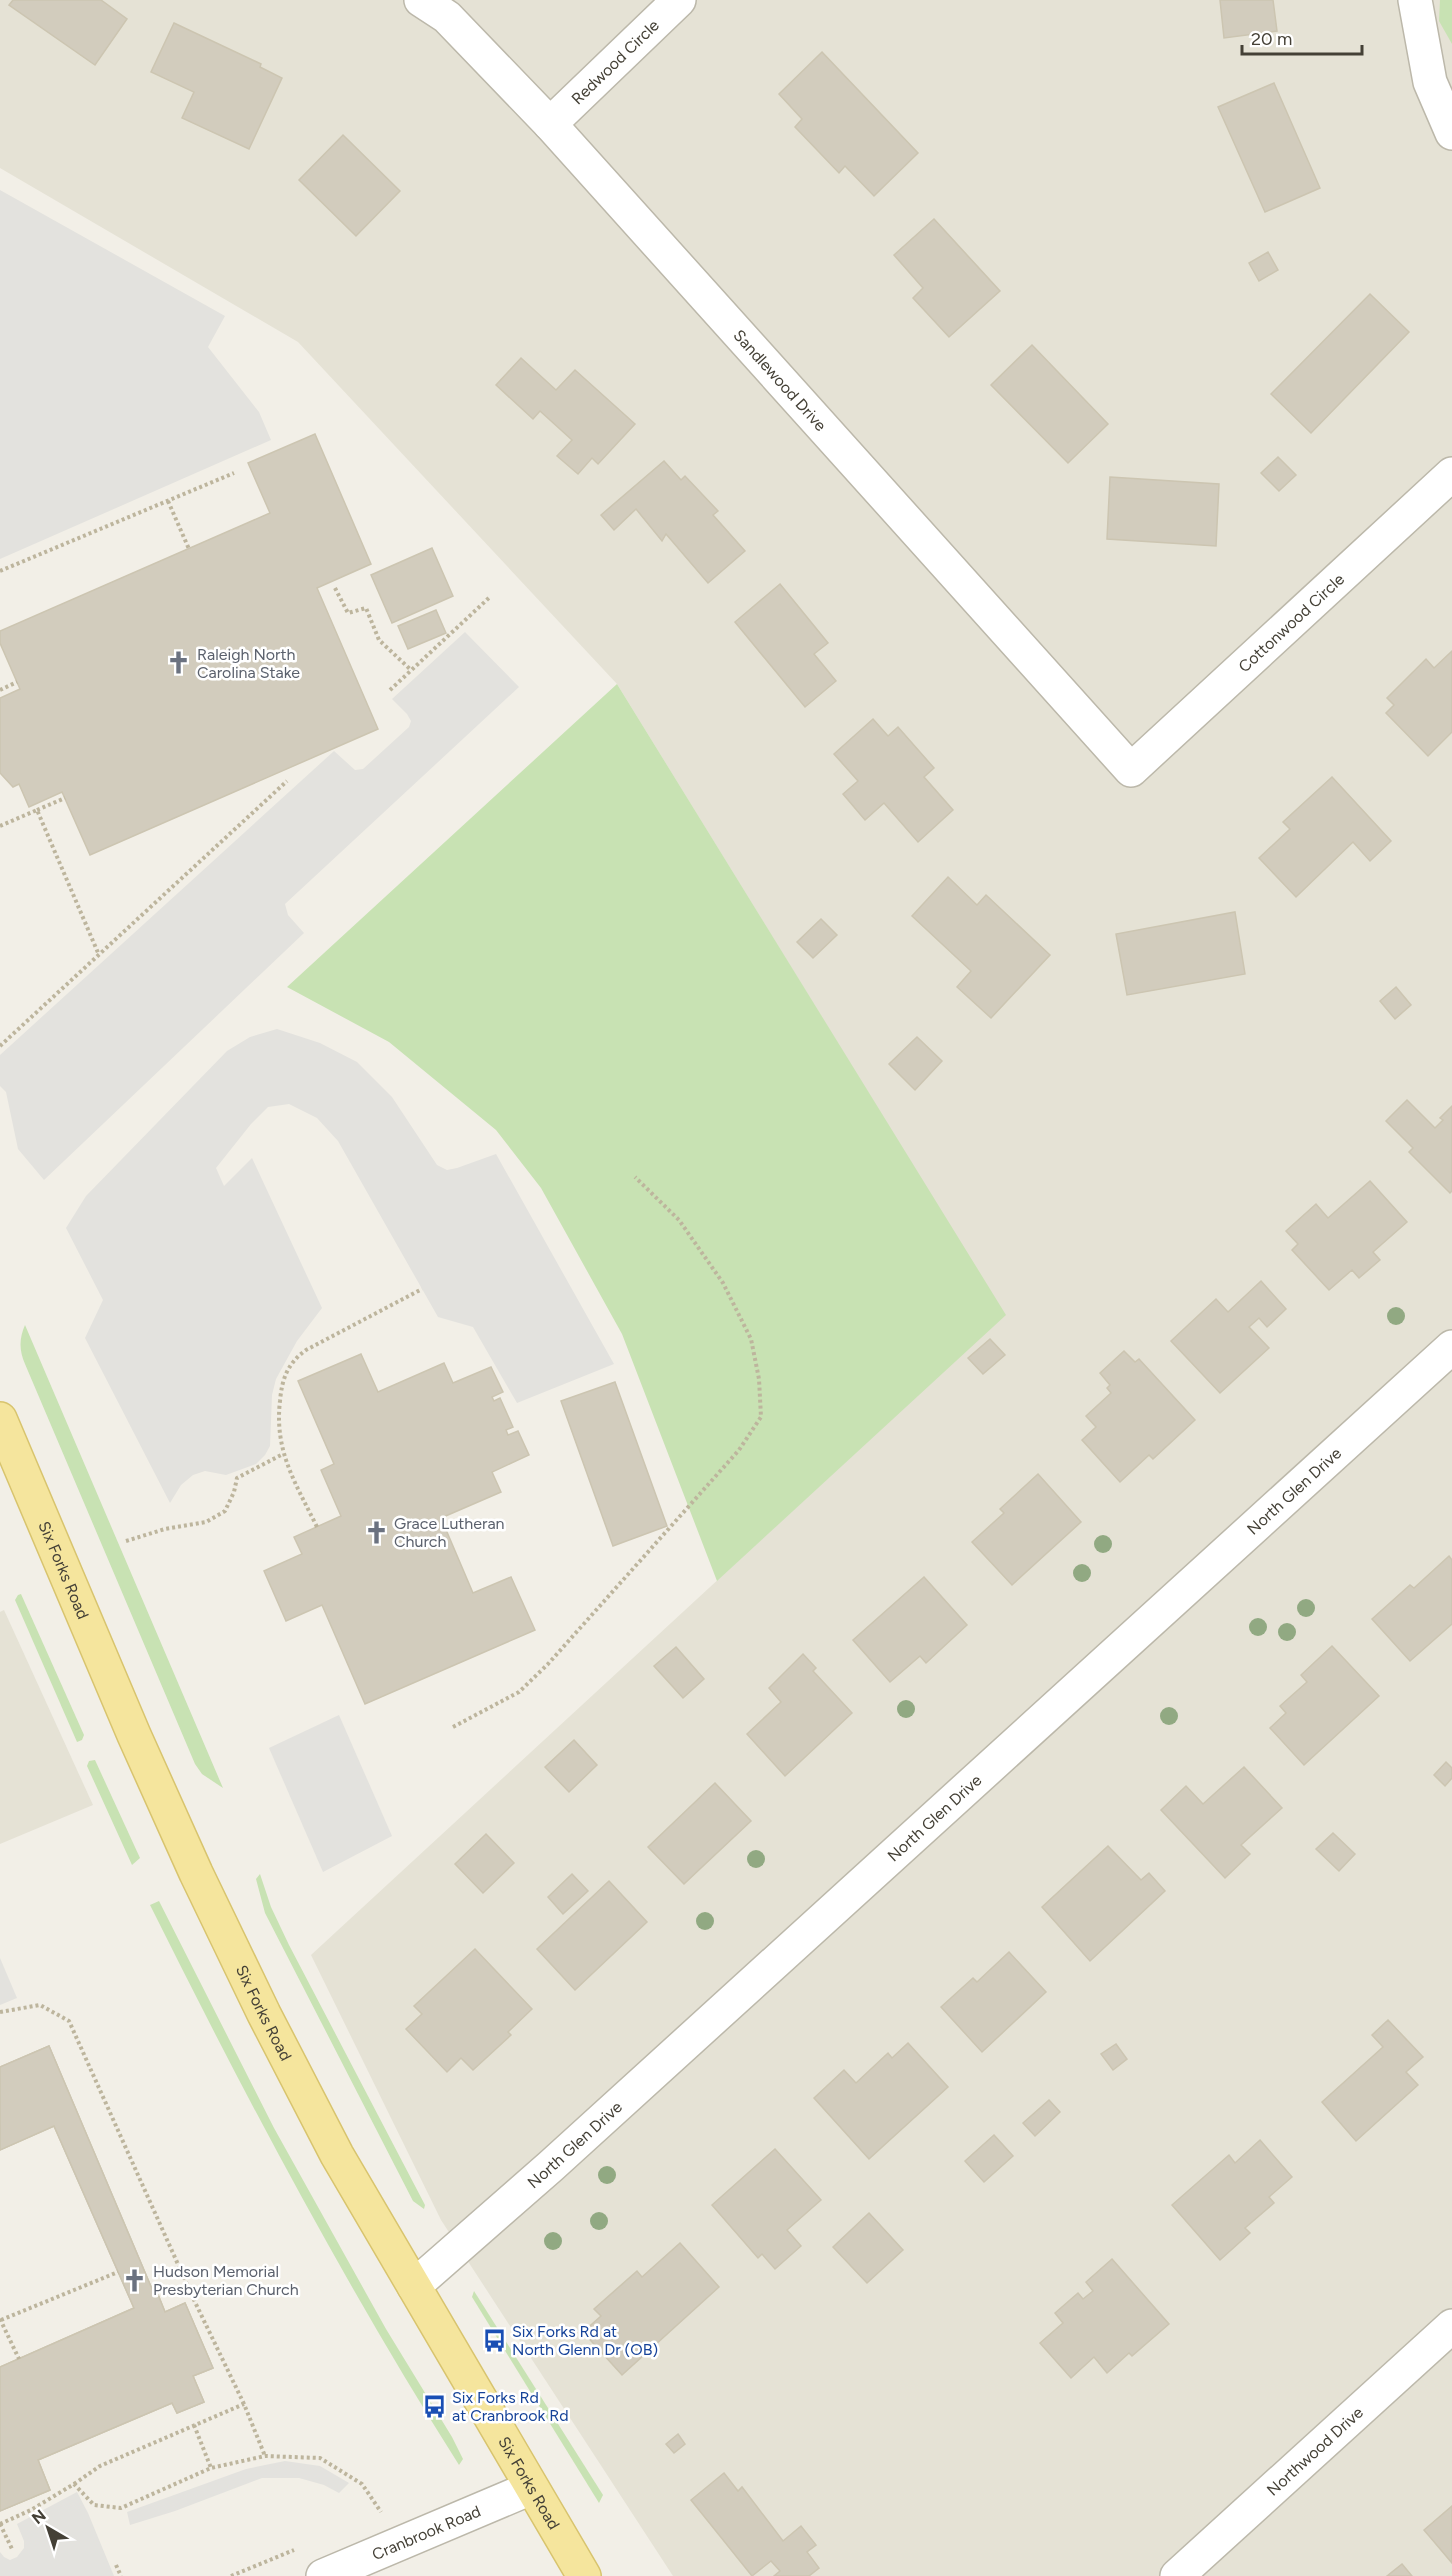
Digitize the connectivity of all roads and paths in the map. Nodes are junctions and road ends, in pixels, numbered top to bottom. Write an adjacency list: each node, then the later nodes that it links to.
1 (421, 0): 4 (street, Sandlewood Drive)
2 (679, 0): 4 (street, Redwood Circle)
3 (1415, 0): 5 (street)
4 (550, 124): 17 (street, Sandlewood Drive)
5 (1452, 133)
6 (234, 472): 8 (path)
7 (1452, 474): 17 (street, Cottonwood Circle)
8 (168, 501): 9 (path); 10 (path)
9 (189, 549)
10 (0, 571)
11 (335, 588): 13 (path)
12 (491, 596): 13 (path)
13 (411, 670): 16 (path)
14 (18, 682): 15 (path)
15 (0, 690)
16 (390, 690)
17 (1131, 770)
18 (286, 781): 22 (path)
19 (64, 798): 20 (path)
20 (37, 810): 21 (path); 22 (path)
21 (0, 826)
22 (99, 955): 23 (path)
23 (0, 1046)
24 (635, 1177): 31 (path)
25 (422, 1289): 28 (path)
26 (1452, 1347): 34 (street, North Glen Drive)
27 (0, 1419): 34 (main road, Six Forks Road)
28 (284, 1454): 29 (path); 30 (path)
29 (317, 1527)
30 (126, 1540)
31 (453, 1727)
32 (0, 2012): 38 (path)
33 (118, 2272): 35 (path)
34 (414, 2286): 43 (main road, Six Forks Road)
35 (0, 2320): 37 (path)
36 (1452, 2326): 51 (street, Northwood Drive)
37 (19, 2359)
38 (244, 2404): 39 (path); 40 (path)
39 (194, 2425): 41 (path); 42 (path)
40 (265, 2456): 41 (path); 44 (path)
41 (212, 2468): 42 (path)
42 (75, 2484): 45 (path)
43 (531, 2488): 49 (street, Cranbrook Road); 50 (main road, Six Forks Road)
44 (392, 2509)
45 (0, 2524): 46 (path)
46 (13, 2551)
47 (116, 2565): 48 (path)
48 (121, 2576)
49 (322, 2576)
50 (584, 2576)
51 (1177, 2576)

